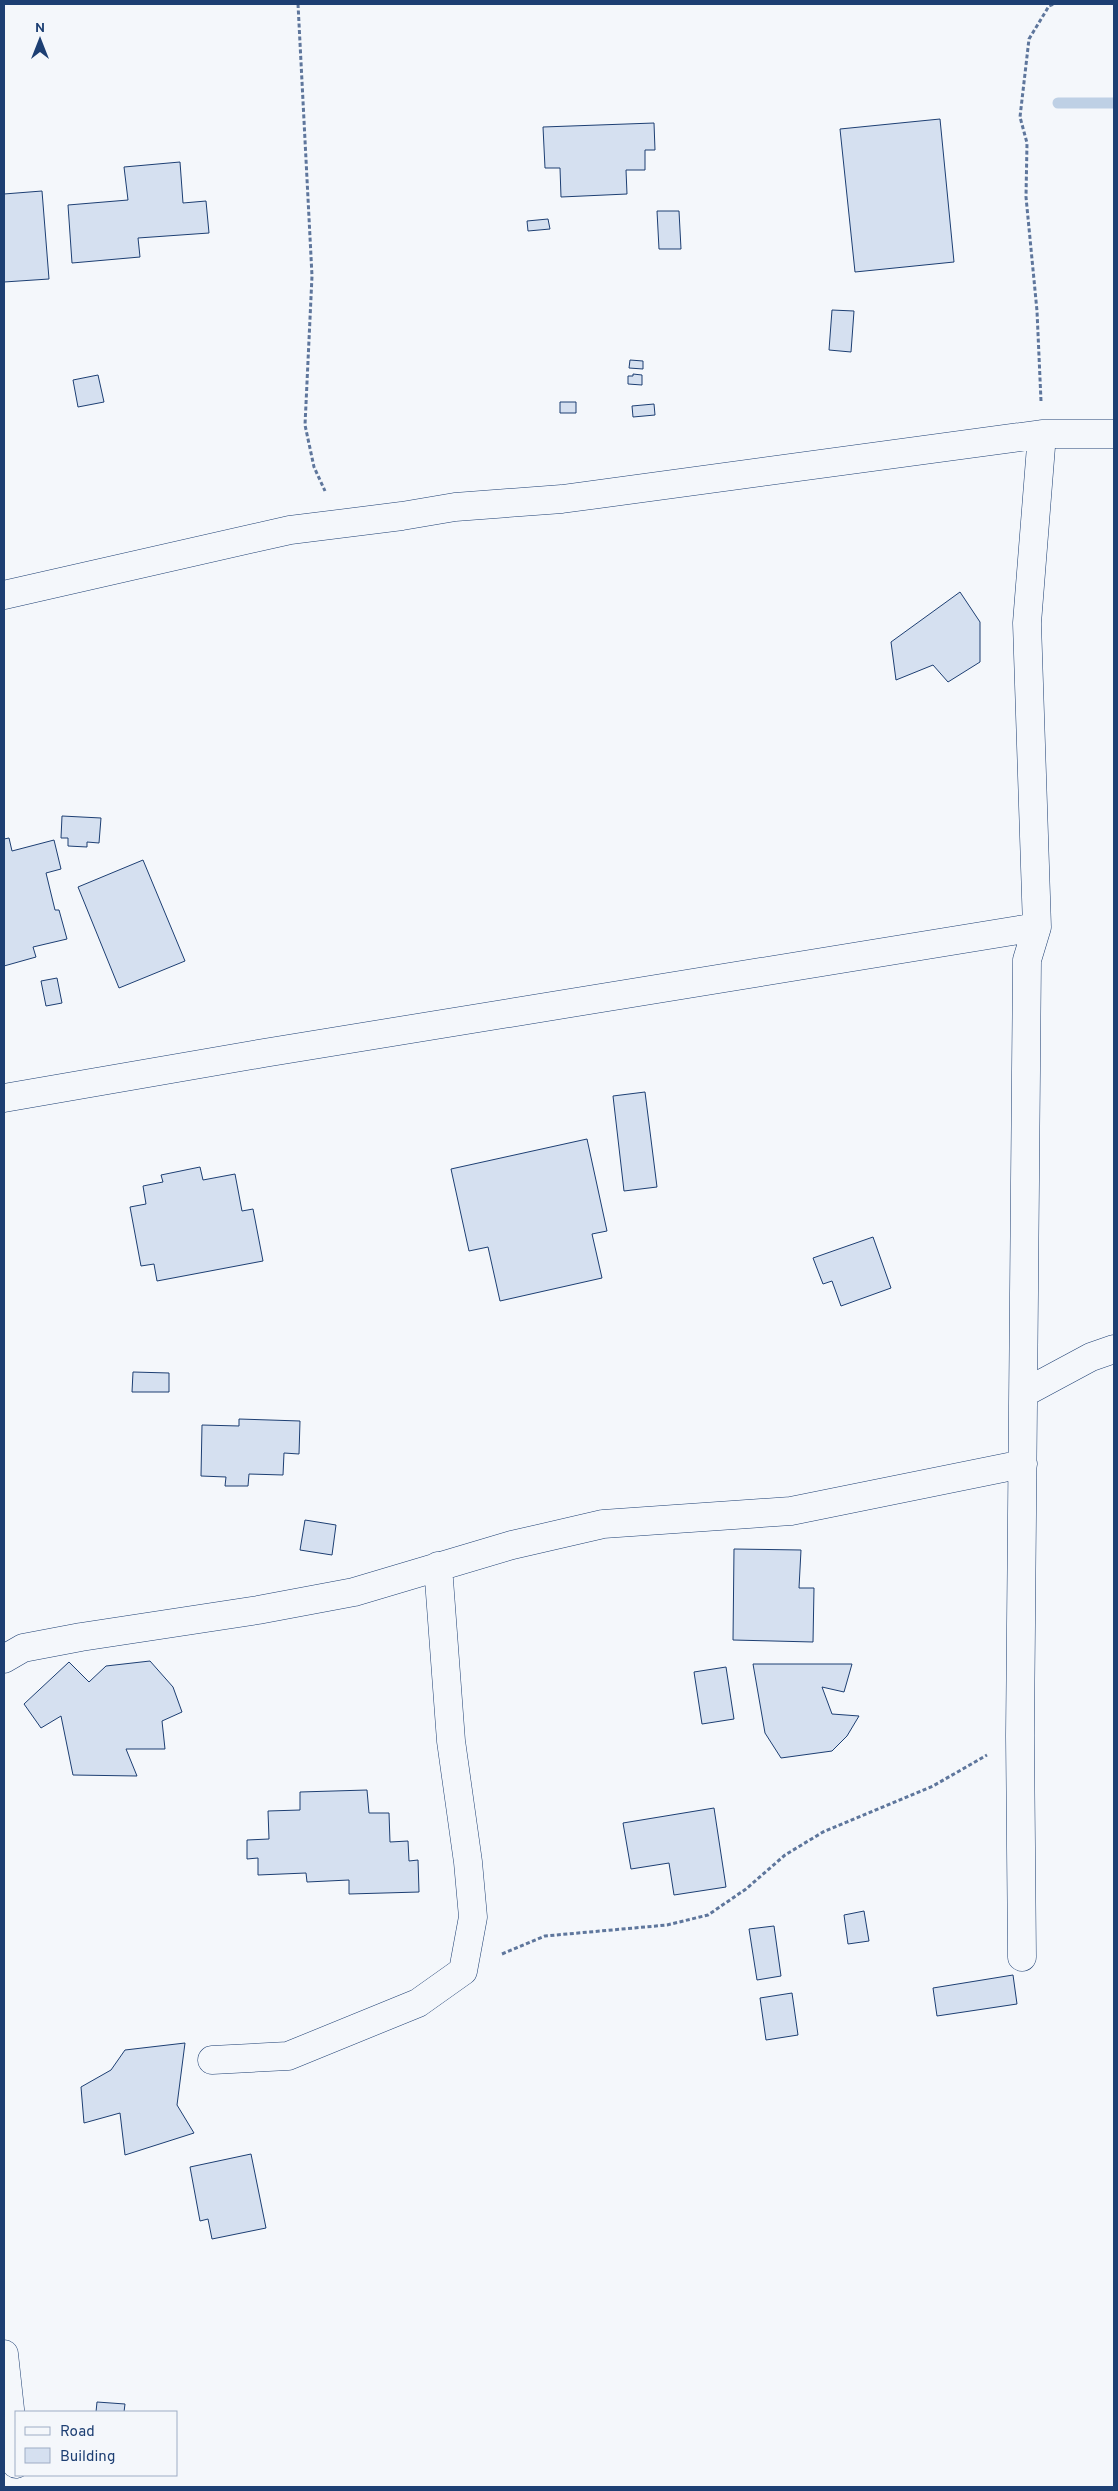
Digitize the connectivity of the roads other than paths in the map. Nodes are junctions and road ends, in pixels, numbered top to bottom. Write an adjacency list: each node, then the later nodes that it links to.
1 (1042, 434): 2 (street); 3 (street); 4 (street)
2 (1114, 434)
3 (4, 595)
4 (1037, 927): 5 (street); 7 (street)
5 (4, 1098)
6 (1114, 1348): 7 (street)
7 (1024, 1393): 8 (street)
8 (1023, 1464): 9 (street); 11 (street)
9 (438, 1566): 10 (street); 12 (street)
10 (4, 1658)
11 (1022, 1958)
12 (212, 2060)
13 (4, 2354): 14 (street)
14 (15, 2455)

